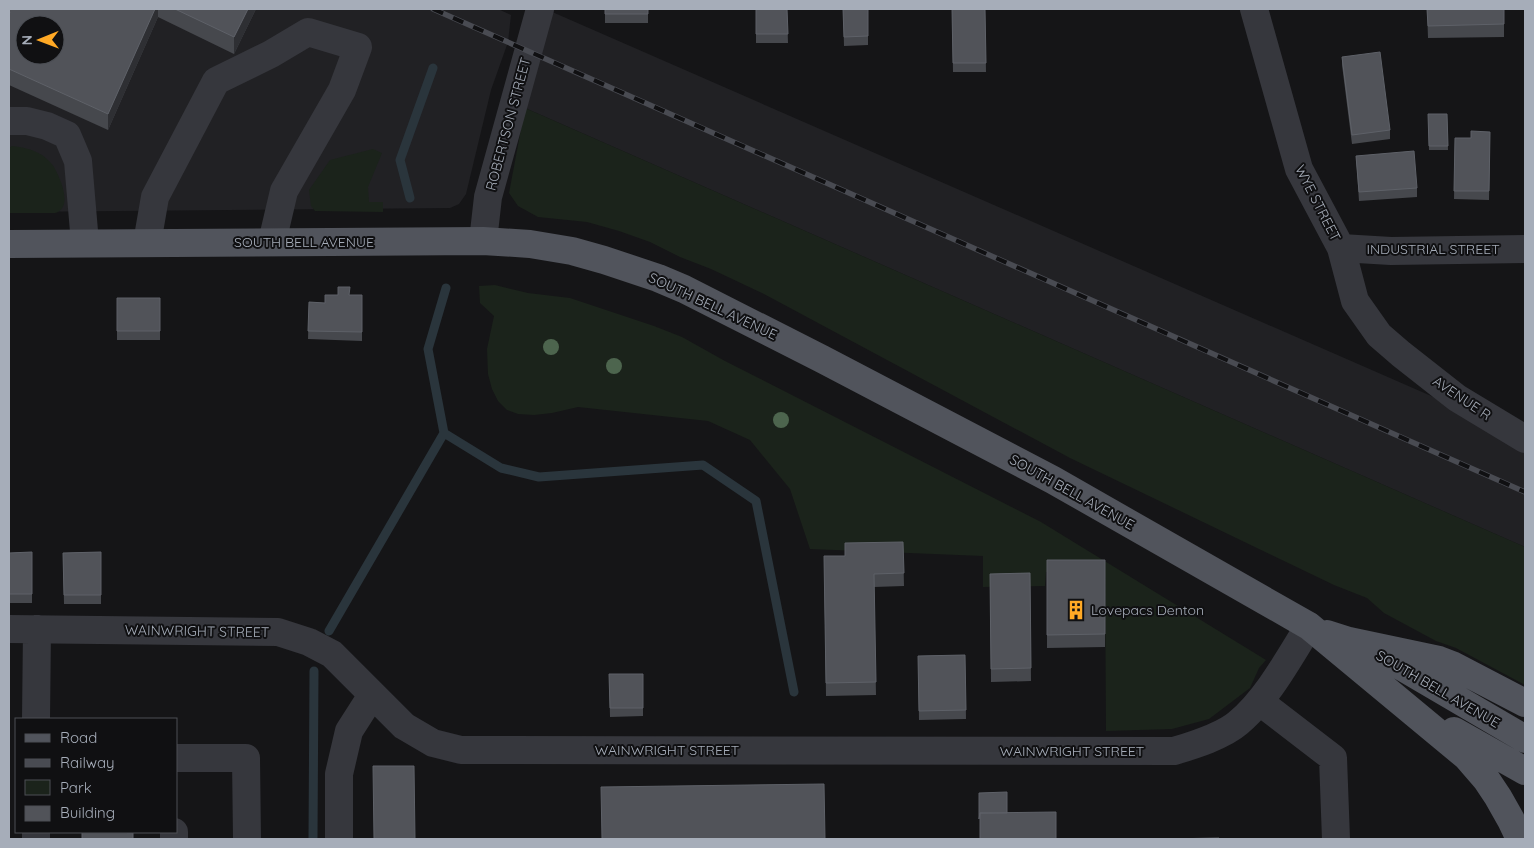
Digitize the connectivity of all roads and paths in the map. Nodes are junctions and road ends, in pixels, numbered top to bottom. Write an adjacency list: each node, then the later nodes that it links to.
1 (540, 9): 4 (street, ROBERTSON STREET)
2 (1254, 9): 9 (street, WYE STREET)
3 (9, 121): 6 (street)
4 (483, 241): 5 (main road, SOUTH BELL AVENUE); 13 (main road, SOUTH BELL AVENUE)
5 (272, 242): 7 (main road, SOUTH BELL AVENUE); 7 (street)
6 (85, 243): 7 (main road, SOUTH BELL AVENUE); 8 (main road, SOUTH BELL AVENUE)
7 (147, 243)
8 (9, 244)
9 (1341, 248): 10 (street, INDUSTRIAL STREET); 11 (street, WYE STREET)
10 (1525, 249)
11 (1401, 354): 12 (street, AVENUE R)
12 (1525, 439)
13 (1313, 628): 16 (main road, SOUTH BELL AVENUE); 17 (main road, SOUTH BELL AVENUE); 19 (street, WAINWRIGHT STREET)
14 (9, 629): 15 (street, WAINWRIGHT STREET)
15 (37, 629): 18 (street, WAINWRIGHT STREET); 21 (street)
16 (1349, 641): 20 (main road, SOUTH BELL AVENUE); 22 (main road, SOUTH BELL AVENUE)
17 (1388, 692): 24 (main road, SOUTH BELL AVENUE); 28 (main road, SOUTH BELL AVENUE)
18 (372, 694): 19 (street, WAINWRIGHT STREET); 26 (street)
19 (1260, 702): 27 (street)
20 (1525, 703)
21 (36, 718)
22 (1525, 739)
23 (178, 758): 25 (street)
24 (1525, 772)
25 (246, 839)
26 (339, 839)
27 (1336, 839)
28 (1520, 839)

